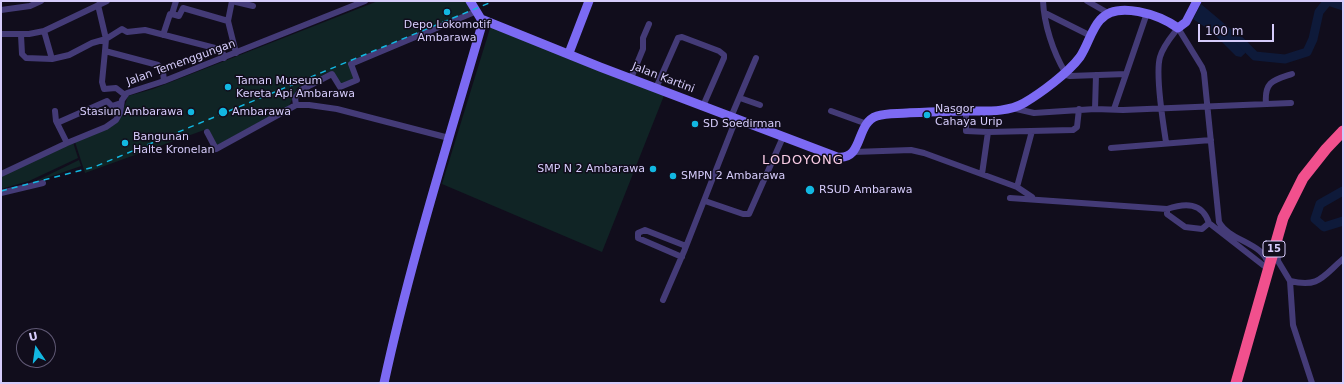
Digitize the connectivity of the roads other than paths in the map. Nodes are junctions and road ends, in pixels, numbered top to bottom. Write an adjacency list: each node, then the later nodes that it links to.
1 (42, 1): 8 (street)
2 (107, 1): 10 (street)
3 (176, 1): 17 (street)
4 (365, 1): 28 (street, Jalan Temenggungan)
5 (589, 1): 29 (street)
6 (1043, 1): 14 (street)
7 (1087, 1): 15 (street)
8 (29, 4): 12 (street)
9 (1196, 4): 20 (street)
10 (98, 5): 21 (street); 26 (street)
11 (253, 6): 18 (street)
12 (1, 7)
13 (475, 9): 29 (street, Jalan Kartini); 45 (street); 65 (street)
14 (1045, 13): 25 (street); 33 (street)
15 (1108, 13): 16 (street); 25 (street)
16 (1147, 13): 20 (street); 34 (street)
17 (172, 14): 18 (street); 24 (street)
18 (228, 21): 28 (street)
19 (649, 24): 37 (street)
20 (1178, 28): 47 (street); 50 (street)
21 (44, 31): 23 (street); 32 (street)
22 (1, 34): 23 (street)
23 (22, 34): 32 (street)
24 (163, 35): 26 (street); 30 (street)
25 (1091, 36): 33 (street)
26 (106, 39): 27 (street); 32 (street)
27 (105, 51): 38 (street); 40 (street)
28 (236, 53): 30 (street, Jalan Temenggungan)
29 (569, 53): 37 (street, Jalan Kartini)
30 (224, 58): 38 (street, Jalan Temenggungan)
31 (756, 58): 41 (street)
32 (52, 59)
33 (1064, 73): 36 (street); 49 (street)
34 (1126, 74): 36 (street); 53 (street)
35 (1292, 74): 44 (street)
36 (1096, 75): 52 (street)
37 (631, 78): 39 (street, Jalan Kartini)
38 (164, 81): 40 (street, Jalan Temenggungan)
39 (656, 88): 48 (street, Jalan Kartini); 48 (street)
40 (125, 95): 42 (street, Jalan Temenggungan)
41 (740, 98): 46 (street); 57 (street)
42 (121, 103): 58 (street); 68 (street, Jalan Temenggungan)
43 (1291, 103): 44 (street)
44 (1266, 104): 47 (street)
45 (296, 105): 62 (street); 65 (street)
46 (760, 105)
47 (1208, 105): 50 (street); 66 (street)
48 (702, 106): 57 (street, Jalan Kartini)
49 (1012, 108): 51 (street); 56 (street)
50 (1162, 108): 53 (street); 67 (street)
51 (1079, 109): 52 (street); 60 (street)
52 (1095, 109): 53 (street)
53 (1114, 109)
54 (55, 111): 58 (street)
55 (831, 111): 59 (street)
56 (966, 111): 59 (street); 63 (street)
57 (734, 118): 64 (street, Jalan Kartini); 78 (street)
58 (57, 123): 68 (street)
59 (867, 124): 70 (street)
60 (1032, 131): 63 (street); 74 (street)
61 (1343, 131): 81 (highway, 15)
62 (207, 132)
63 (988, 132): 72 (street)
64 (783, 137): 70 (street, Jalan Kartini); 78 (street)
65 (449, 138): 90 (street)
66 (1211, 140): 67 (street); 83 (street)
67 (1166, 142): 69 (street)
68 (67, 143): 71 (street, Jalan Temenggungan)
69 (1111, 148)
70 (854, 152): 72 (street)
71 (1, 174)
72 (982, 174): 74 (street)
73 (43, 183): 75 (street)
74 (1017, 187): 76 (street)
75 (1, 193)
76 (1032, 197)
77 (1010, 198): 79 (street)
78 (705, 200): 82 (street)
79 (1167, 208): 80 (street); 80 (street)
80 (1209, 224): 87 (street)
81 (1277, 239): 83 (street); 86 (street); 87 (highway, 15)
82 (686, 246): 84 (street); 84 (street)
83 (1260, 251): 87 (street)
84 (682, 256): 89 (street)
85 (1343, 259): 88 (street)
86 (1282, 267): 87 (street); 88 (street)
87 (1268, 269): 91 (highway, 15)
88 (1290, 282): 92 (street)
89 (663, 300)
90 (384, 383)
91 (1236, 383)
92 (1312, 383)

